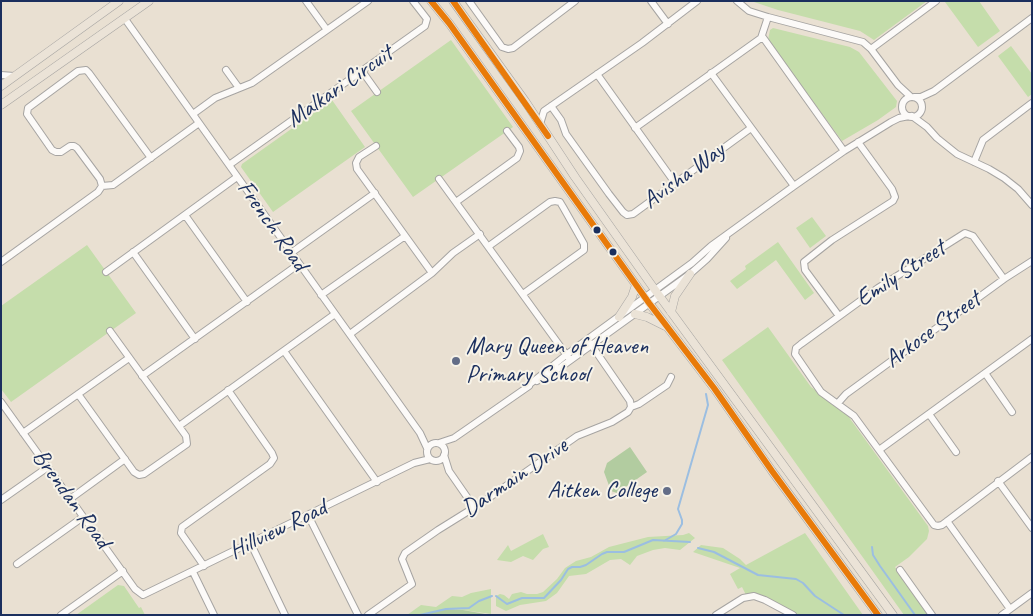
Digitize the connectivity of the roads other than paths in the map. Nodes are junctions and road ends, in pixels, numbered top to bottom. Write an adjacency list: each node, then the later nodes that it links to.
1 (119, 1): 26 (main road)
2 (149, 1): 16 (main road)
3 (306, 1): 18 (street)
4 (368, 1): 18 (street)
5 (413, 1): 22 (street, Malkari Circuit)
6 (431, 1): 77 (main road)
7 (453, 1): 33 (main road)
8 (575, 1): 13 (street)
9 (651, 1): 17 (street)
10 (697, 1): 17 (street)
11 (737, 1): 14 (street)
12 (936, 1): 20 (street)
13 (470, 2)
14 (768, 17): 19 (street); 20 (street)
15 (1032, 18): 30 (street)
16 (125, 19): 35 (main road); 40 (street, French Road)
17 (668, 24): 24 (street)
18 (327, 30): 29 (street)
19 (762, 36): 23 (street); 51 (street)
20 (871, 49): 28 (street)
21 (226, 70): 29 (street)
22 (362, 71): 31 (street); 54 (street, Malkari Circuit)
23 (711, 73): 46 (street); 47 (street)
24 (597, 74): 36 (street); 46 (street)
25 (1, 75): 26 (street)
26 (14, 76): 27 (main road)
27 (1, 86)
28 (898, 86): 32 (street); 37 (street)
29 (239, 88): 40 (street)
30 (934, 91): 32 (street); 38 (street)
31 (377, 92)
32 (913, 97): 37 (street); 38 (street)
33 (525, 102): 39 (street); 44 (main road)
34 (1032, 103): 53 (street)
35 (1, 105)
36 (551, 106): 39 (street); 57 (street, Avisha Way)
37 (902, 106): 41 (street); 42 (street)
38 (921, 108): 41 (street); 45 (street)
39 (544, 111): 44 (street)
40 (193, 114): 43 (street, French Road)
41 (910, 116): 42 (street); 45 (street)
42 (891, 122): 49 (street)
43 (199, 123): 52 (street); 54 (street, French Road)
44 (540, 124): 78 (main road)
45 (927, 127): 53 (street)
46 (635, 128): 57 (street)
47 (751, 128): 57 (street, Avisha Way); 59 (street)
48 (507, 131): 61 (street)
49 (858, 142): 51 (street); 86 (street)
50 (376, 146): 60 (street)
51 (844, 151): 59 (street)
52 (151, 158): 58 (street); 58 (street)
53 (974, 162): 62 (street)
54 (229, 165): 55 (street, French Road)
55 (237, 177): 63 (street); 69 (street, French Road)
56 (439, 179): 61 (street)
57 (675, 183)
58 (102, 186): 71 (street)
59 (794, 186): 64 (street)
60 (374, 193): 66 (street); 69 (street)
61 (456, 202): 65 (street)
62 (1032, 205)
63 (185, 215): 68 (street); 82 (street)
64 (736, 228): 75 (street); 78 (street)
65 (480, 234): 67 (street); 74 (street)
66 (405, 236): 74 (street); 80 (street)
67 (489, 246): 79 (street); 79 (street)
68 (133, 252): 73 (street); 91 (street)
69 (291, 253): 72 (street, French Road)
70 (1032, 260): 76 (street, Arkose Street)
71 (1, 262)
72 (299, 264): 80 (street, French Road); 82 (street)
73 (106, 272)
74 (432, 274): 90 (street)
75 (690, 274): 78 (street); 83 (main road)
76 (1004, 279): 86 (street, Emily Street); 103 (street, Arkose Street)
77 (636, 285): 81 (main road); 87 (main road)
78 (657, 293): 81 (street); 83 (main road)
79 (524, 294): 95 (street)
80 (321, 295): 84 (street, French Road)
81 (647, 300): 85 (street); 87 (street); 88 (main road)
82 (247, 302): 91 (street)
83 (671, 312): 148 (main road)
84 (335, 314): 90 (street, French Road); 94 (street)
85 (635, 314): 88 (main road); 93 (street)
86 (839, 316): 103 (street, Emily Street)
87 (618, 317): 93 (street)
88 (668, 328): 147 (main road)
89 (110, 332): 96 (street)
90 (350, 334): 109 (street, French Road)
91 (195, 338): 98 (street)
92 (1032, 339): 97 (street)
93 (589, 342): 95 (street); 104 (street)
94 (284, 351): 100 (street); 123 (street)
95 (568, 357): 110 (street)
96 (129, 358): 98 (street); 101 (street)
97 (985, 373): 105 (street); 106 (street)
98 (142, 376): 107 (street)
99 (670, 377): 104 (street, Darmain Drive)
100 (228, 390): 107 (street); 133 (street)
101 (78, 394): 108 (street); 117 (street)
102 (1, 402): 108 (street, Brendan Road)
103 (838, 403): 113 (street)
104 (631, 407): 126 (street, Darmain Drive)
105 (1012, 412)
106 (929, 414): 113 (street); 115 (street)
107 (179, 426): 117 (street)
108 (23, 433): 120 (street, Brendan Road)
109 (420, 433): 111 (street, French Road); 112 (street, French Road)
110 (454, 438): 111 (street); 114 (street)
111 (438, 443): 112 (street); 114 (street)
112 (427, 450): 118 (street); 119 (street, Hillview Road)
113 (879, 450): 129 (street)
114 (444, 452): 118 (street); 121 (street)
115 (956, 452)
116 (1032, 457): 122 (street)
117 (125, 459): 124 (street)
118 (433, 460): 119 (street, Hillview Road); 121 (street)
119 (414, 463): 123 (street, Hillview Road)
120 (48, 467): 124 (street, Brendan Road); 125 (street)
121 (450, 472): 126 (street)
122 (998, 481): 129 (street); 130 (street)
123 (377, 482): 127 (street, Hillview Road)
124 (70, 498): 128 (street, Brendan Road)
125 (1, 500)
126 (474, 507): 144 (street, Darmain Drive)
127 (308, 515): 131 (street, Hillview Road); 143 (street)
128 (84, 517): 132 (street); 135 (street, Brendan Road)
129 (947, 521): 139 (street)
130 (1032, 528)
131 (251, 544): 133 (street, Hillview Road); 142 (street)
132 (17, 564)
133 (204, 566): 136 (street, Hillview Road)
134 (900, 570): 149 (street)
135 (122, 571): 138 (street, Brendan Road); 140 (street)
136 (193, 572): 138 (street, Hillview Road); 141 (street)
137 (1032, 593): 139 (street)
138 (142, 595)
139 (1010, 609): 150 (street)
140 (61, 615)
141 (214, 615)
142 (285, 615)
143 (358, 615)
144 (368, 615)
145 (716, 615): 146 (street)
146 (793, 615)
147 (878, 615)
148 (893, 615)
149 (932, 615)
150 (1002, 615)

